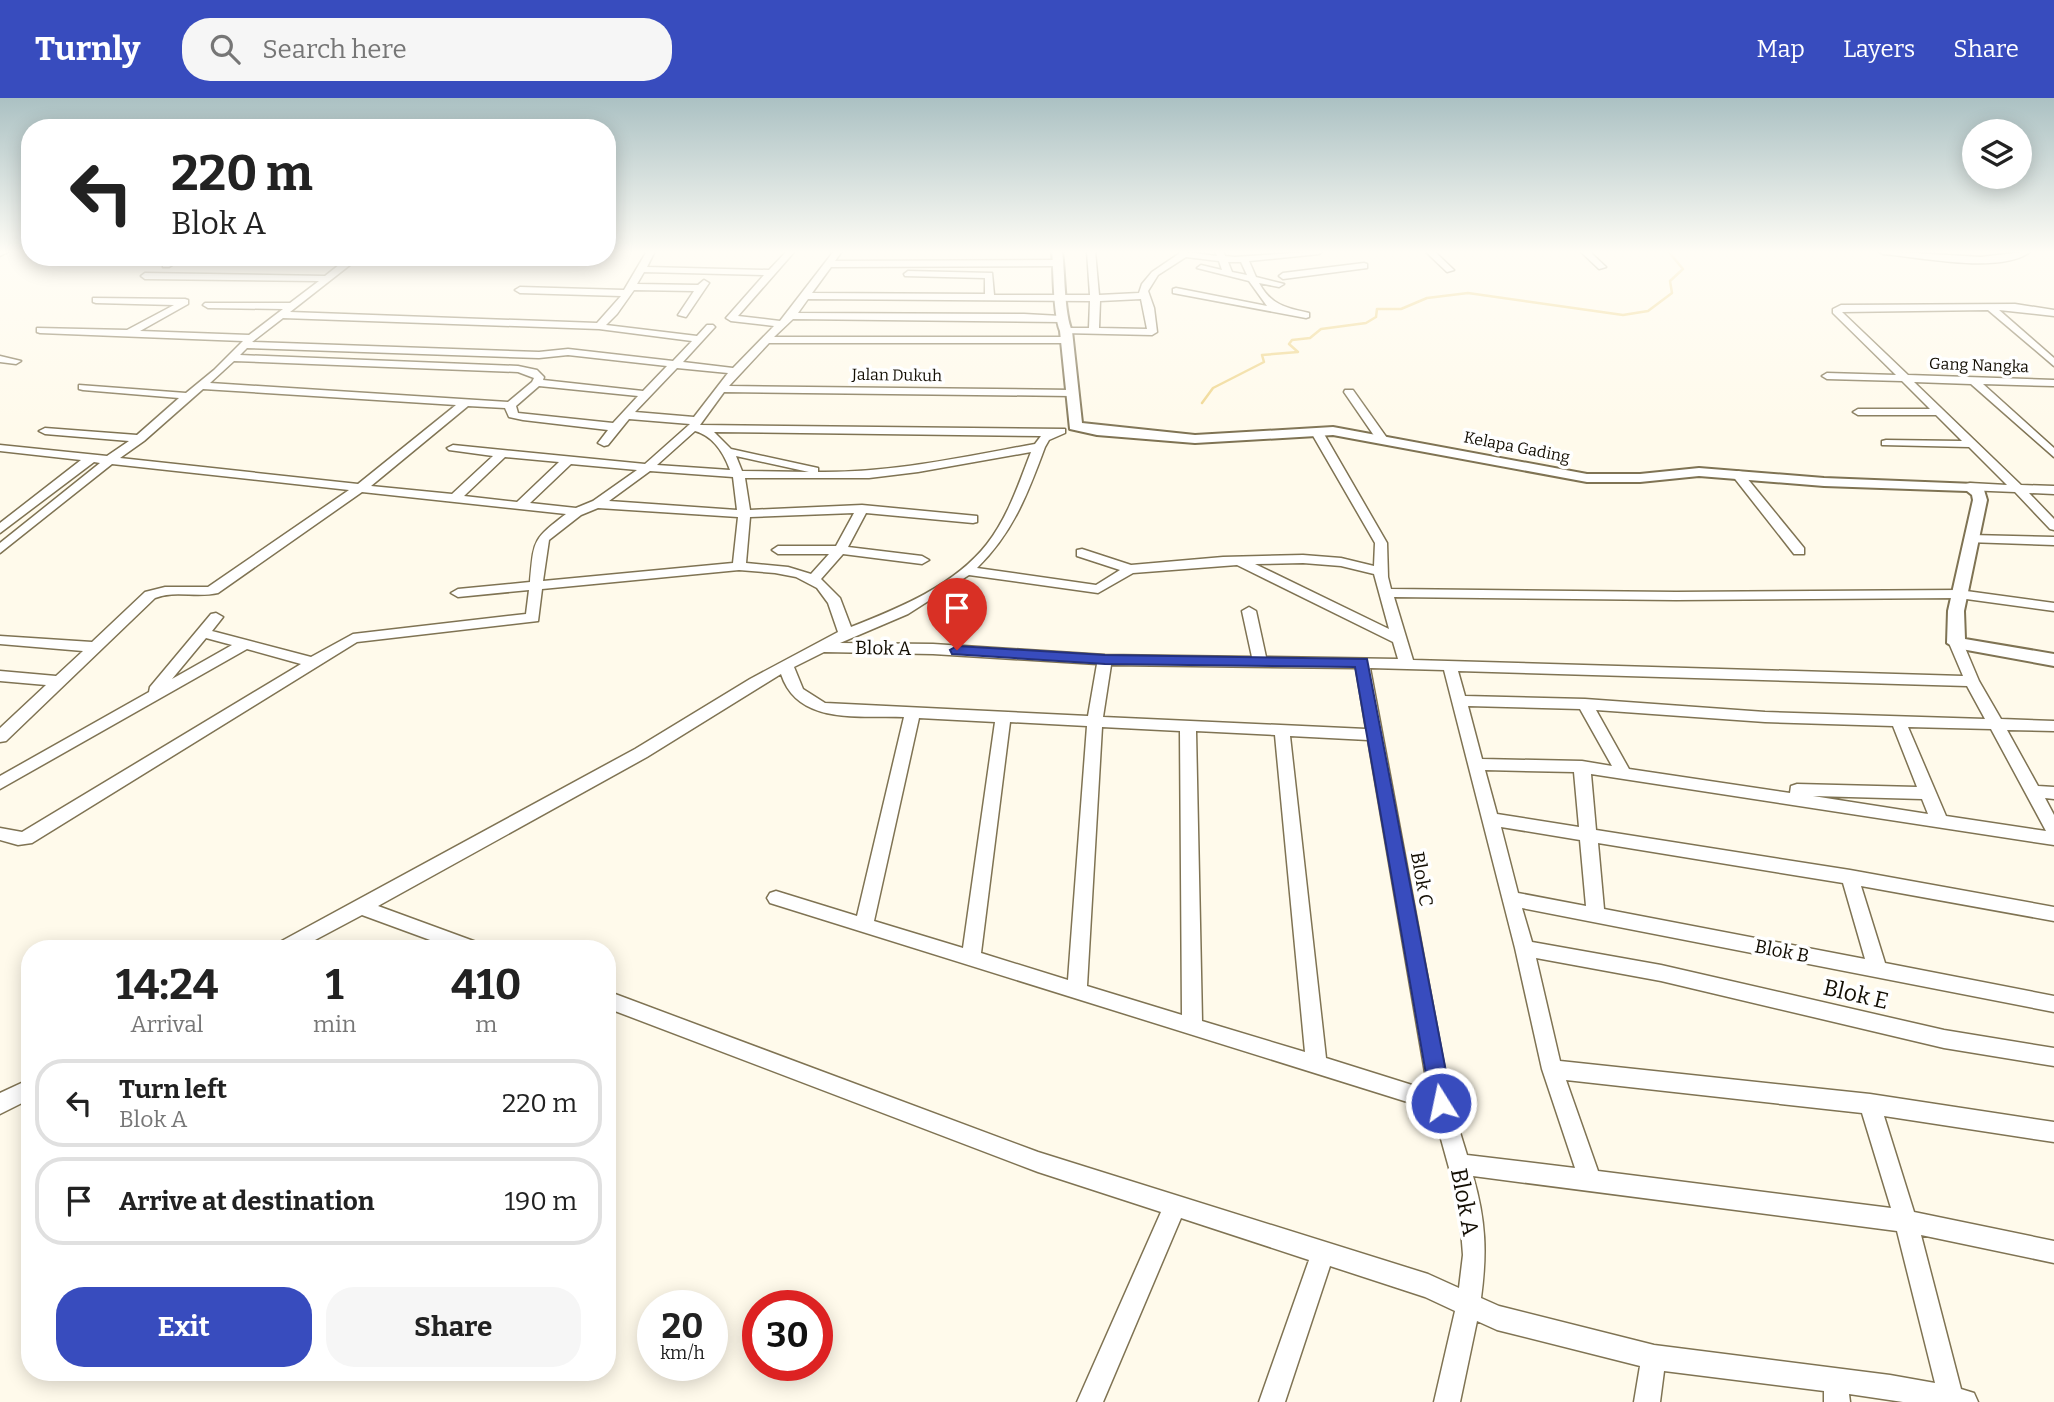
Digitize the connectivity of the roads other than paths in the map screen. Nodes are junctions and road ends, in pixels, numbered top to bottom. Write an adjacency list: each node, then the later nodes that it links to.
1 (167, 312): 22 (street)
2 (282, 312): 13 (street)
3 (612, 312): 17 (street)
4 (685, 312): 14 (street)
5 (737, 312): 16 (street)
6 (792, 312): 16 (street)
7 (1063, 312): 20 (street, Kelapa Gading)
8 (1095, 312): 21 (street)
9 (1149, 312): 21 (street)
10 (1281, 312): 15 (street)
11 (1838, 312): 33 (street)
12 (1996, 312): 29 (street, Gang Nangka)
13 (280, 314): 17 (street); 25 (street)
14 (683, 315)
15 (1306, 315)
16 (785, 320): 20 (street); 24 (street)
17 (599, 326): 23 (street)
18 (710, 327): 23 (street)
19 (40, 330): 22 (street)
20 (1064, 330): 21 (street); 24 (street); 42 (street, Kelapa Gading)
21 (1094, 332)
22 (129, 333): 25 (street)
23 (700, 339): 30 (street)
24 (767, 340): 31 (street)
25 (247, 342): 26 (street); 30 (street)
26 (232, 358): 35 (street); 37 (street)
27 (0, 359): 28 (street)
28 (16, 361)
29 (2053, 361)
30 (676, 366): 31 (street); 43 (street)
31 (735, 371): 39 (street)
32 (1827, 376): 33 (street, Gang Nangka)
33 (1903, 377): 34 (street, Gang Nangka); 48 (street)
34 (1973, 380): 36 (street, Gang Nangka); 64 (street)
35 (537, 383): 43 (street); 46 (street)
36 (2049, 383): 41 (street)
37 (202, 386): 44 (street); 45 (street)
38 (83, 387): 44 (street)
39 (721, 389): 42 (street, Jalan Dukuh); 50 (street)
40 (1349, 391): 54 (street)
41 (2054, 391)
42 (1072, 393): 54 (street, Kelapa Gading)
43 (646, 394): 49 (street)
44 (188, 396): 55 (street)
45 (466, 402): 46 (street); 72 (street)
46 (510, 405): 51 (street)
47 (1858, 412): 48 (street)
48 (1937, 412): 58 (street)
49 (626, 415): 50 (street); 51 (street)
50 (697, 426): 59 (street); 62 (street); 68 (street)
51 (615, 427): 56 (street)
52 (45, 431): 55 (street)
53 (1318, 434): 97 (street)
54 (1381, 438): 71 (street, Kelapa Gading)
55 (140, 439): 66 (street)
56 (604, 443)
57 (1886, 443): 58 (street)
58 (1970, 444): 74 (street)
59 (1039, 447): 70 (street); 96 (street)
60 (0, 448): 65 (street)
61 (453, 448): 63 (street)
62 (727, 452): 69 (street); 70 (street)
63 (502, 453): 67 (street); 76 (street)
64 (2054, 454)
65 (92, 458): 66 (street); 84 (street)
66 (111, 459): 72 (street); 87 (street)
67 (568, 460): 68 (street); 78 (street)
68 (646, 468): 69 (street); 77 (street)
69 (736, 475): 70 (street); 81 (street)
70 (829, 475)
71 (1738, 475): 73 (street, Kelapa Gading); 90 (street)
72 (364, 486): 76 (street); 112 (street)
73 (1970, 487): 74 (street); 85 (street)
74 (2018, 489): 75 (street); 83 (street)
75 (2054, 490)
76 (455, 498): 78 (street)
77 (597, 504): 80 (street); 81 (street)
78 (520, 506): 80 (street)
79 (862, 509): 81 (street); 82 (street); 89 (street)
80 (577, 512): 99 (street)
81 (744, 514): 94 (street)
82 (973, 519)
83 (2054, 526)
84 (0, 529)
85 (1971, 539): 86 (street); 102 (street)
86 (2054, 541)
87 (0, 549)
88 (778, 550): 89 (street)
89 (840, 550): 92 (street); 98 (street)
90 (1799, 551)
91 (1083, 553): 95 (street)
92 (922, 560)
93 (1236, 561): 95 (street); 97 (street); 109 (street)
94 (739, 566): 98 (street); 99 (street)
95 (1130, 569): 96 (street)
96 (968, 571): 107 (street)
97 (1380, 571): 101 (street)
98 (812, 580): 107 (street)
99 (537, 586): 100 (street); 117 (street)
100 (458, 593)
101 (1387, 593): 102 (street); 109 (street)
102 (1959, 594): 103 (street); 110 (street)
103 (2054, 607)
104 (1249, 611): 116 (street)
105 (216, 617): 106 (street)
106 (203, 633): 111 (street); 125 (street)
107 (846, 634): 113 (street)
108 (0, 640): 112 (street)
109 (1400, 640): 120 (street)
110 (1956, 643): 115 (street); 124 (street)
111 (245, 644): 117 (street); 125 (street)
112 (95, 647): 123 (street)
113 (823, 647): 114 (street, Blok A); 119 (street)
114 (1105, 660): 116 (street, Blok A); 131 (street)
115 (2054, 660)
116 (1260, 661): 118 (street, Blok A)
117 (312, 662): 149 (street)
118 (1362, 663): 120 (street, Blok A); 136 (street, Blok C)
119 (786, 665): 128 (street); 155 (street)
120 (1407, 665): 121 (street, Blok A)
121 (1450, 667): 124 (street, Blok A); 126 (street)
122 (0, 676): 123 (street)
123 (59, 681): 137 (street)
124 (1972, 681): 132 (street)
125 (149, 697): 141 (street)
126 (1460, 701): 127 (street); 138 (street)
127 (1585, 704): 130 (street); 140 (street)
128 (913, 712): 129 (street); 158 (street)
129 (1003, 716): 131 (street); 162 (street)
130 (1898, 720): 132 (street); 144 (street)
131 (1095, 721): 133 (street); 164 (street)
132 (1994, 724): 134 (street); 143 (street)
133 (1188, 726): 135 (street); 167 (street)
134 (2054, 726)
135 (1282, 730): 136 (street); 169 (street)
136 (1375, 735): 172 (street, Blok C)
137 (0, 737)
138 (1475, 764): 139 (street); 146 (street)
139 (1582, 767): 140 (street); 150 (street)
140 (1624, 773): 142 (street)
141 (0, 783)
142 (1727, 789): 144 (street); 147 (street)
143 (2031, 791): 145 (street); 148 (street)
144 (1927, 793): 147 (street)
145 (2054, 793)
146 (1489, 819): 150 (street); 154 (street)
147 (1939, 820): 151 (street)
148 (2054, 831)
149 (0, 834)
150 (1590, 837): 152 (street); 157 (street)
151 (2054, 839)
152 (1850, 877): 156 (street); 163 (street)
153 (776, 898): 158 (street)
154 (1509, 898): 157 (street, Blok B); 161 (street)
155 (361, 907): 159 (street); 160 (street)
156 (2054, 914)
157 (1596, 915): 163 (street, Blok B)
158 (864, 925): 162 (street)
159 (300, 940)
160 (450, 940)
161 (1524, 948): 168 (street, Blok E); 170 (street)
162 (971, 958): 164 (street)
163 (1877, 969): 166 (street, Blok B)
164 (1077, 991): 167 (street)
165 (616, 1002): 178 (street)
166 (2054, 1004)
167 (1192, 1026): 169 (street)
168 (2054, 1057)
169 (1316, 1065): 172 (street)
170 (1552, 1069): 174 (street); 177 (street)
171 (21, 1093): 173 (street)
172 (1441, 1103): 176 (street, Blok A)
173 (0, 1104)
174 (1870, 1104): 175 (street); 179 (street)
175 (2054, 1132)
176 (1458, 1164): 177 (street); 182 (street, Blok A)
177 (1590, 1179): 179 (street)
178 (1175, 1206): 181 (street); 186 (street)
179 (1906, 1222): 180 (street); 185 (street)
180 (2054, 1252)
181 (1323, 1253): 182 (street); 187 (street)
182 (1469, 1303): 183 (street); 188 (street, Blok A)
183 (1654, 1357): 184 (street); 189 (street)
184 (1836, 1391): 185 (street)
185 (1958, 1400)
186 (1090, 1402)
187 (1272, 1402)
188 (1447, 1402)
189 (1647, 1402)

